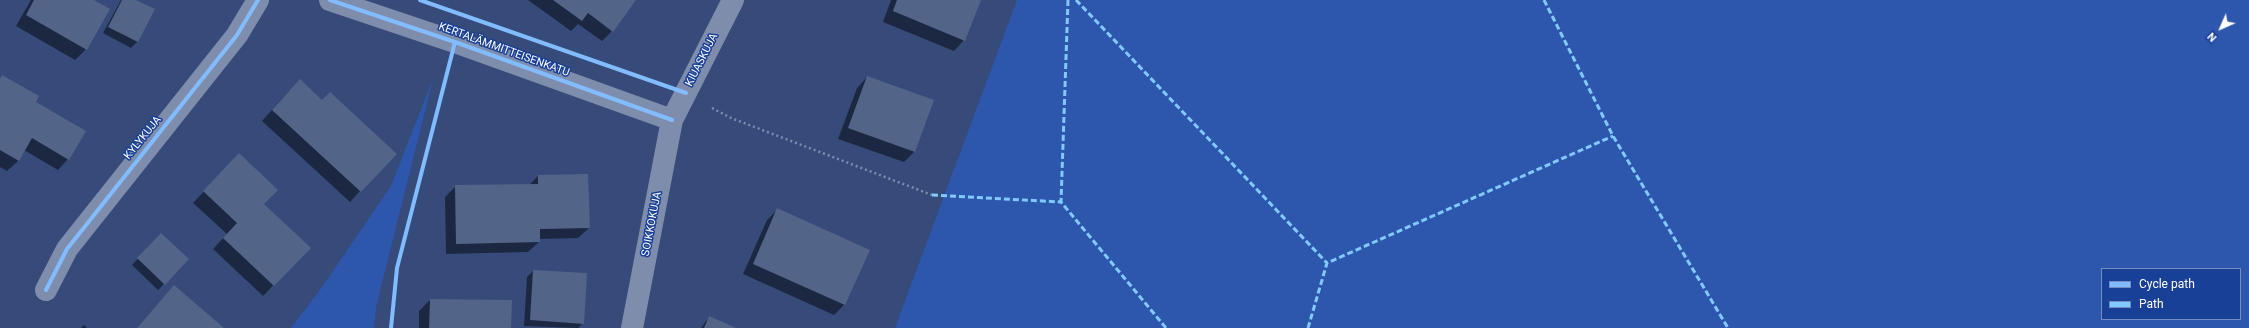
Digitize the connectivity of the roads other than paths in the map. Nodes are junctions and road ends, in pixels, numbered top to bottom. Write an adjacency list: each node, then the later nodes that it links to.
1 (258, 0): 5 (street, KYLYKUJA)
2 (330, 0): 4 (street, KERTALÄMMITTEISENKATU)
3 (733, 0): 4 (street, KIUASKUJA)
4 (672, 120): 6 (street, SOIKKOKUJA)
5 (46, 290)
6 (632, 328)

